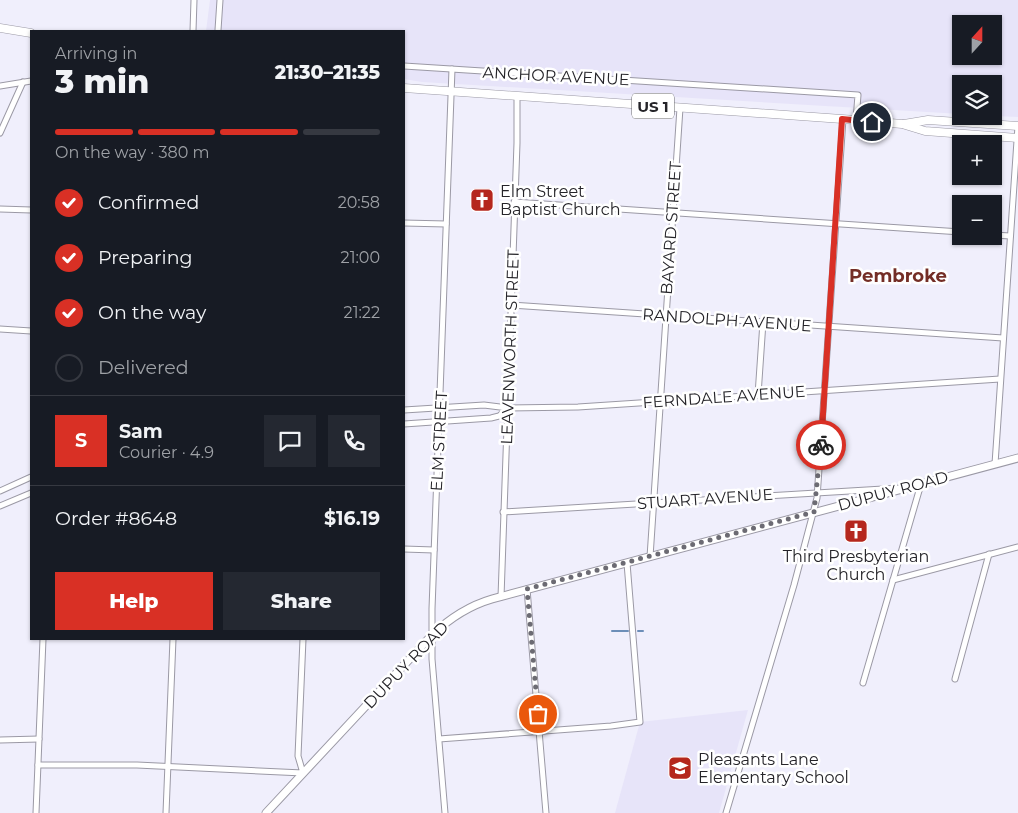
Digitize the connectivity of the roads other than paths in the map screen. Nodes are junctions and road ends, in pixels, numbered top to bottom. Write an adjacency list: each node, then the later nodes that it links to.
1 (194, 0): 4 (street)
2 (220, 0): 5 (street)
3 (0, 28): 6 (main road)
4 (193, 30)
5 (217, 30)
6 (30, 33)
7 (405, 66): 8 (street, ANCHOR AVENUE)
8 (452, 69): 13 (street, ELM STREET); 17 (street, ANCHOR AVENUE)
9 (30, 81): 10 (street)
10 (23, 82): 11 (street); 20 (street)
11 (0, 86)
12 (405, 88): 13 (main road, US 1)
13 (451, 92): 14 (main road, US 1); 27 (street, ELM STREET)
14 (517, 97): 15 (main road, US 1); 22 (street, LEAVENWORTH STREET)
15 (680, 108): 16 (main road, US 1); 25 (street, BAYARD STREET)
16 (842, 119): 17 (main road, US 1); 28 (street)
17 (856, 120): 18 (main road, US 1)
18 (902, 124): 19 (main road, US 1); 21 (main road, US 1)
19 (1018, 126): 21 (street)
20 (0, 134)
21 (1017, 138): 31 (street)
22 (514, 202): 25 (street); 32 (street, LEAVENWORTH STREET)
23 (0, 209): 24 (street)
24 (30, 210)
25 (672, 214): 28 (street); 33 (street, BAYARD STREET)
26 (405, 224): 27 (street)
27 (446, 224): 43 (street, ELM STREET)
28 (836, 225): 29 (street); 35 (street)
29 (952, 231)
30 (1002, 236): 31 (street)
31 (1010, 236): 38 (street)
32 (511, 305): 33 (street, RANDOLPH AVENUE); 44 (street, LEAVENWORTH STREET)
33 (665, 315): 34 (street, RANDOLPH AVENUE); 42 (street, BAYARD STREET)
34 (763, 322): 35 (street, RANDOLPH AVENUE); 41 (street)
35 (828, 326): 38 (street, RANDOLPH AVENUE); 40 (street)
36 (0, 329): 37 (street)
37 (30, 331)
38 (1003, 338): 39 (street)
39 (1000, 379): 40 (street, FERNDALE AVENUE); 49 (street)
40 (824, 391): 41 (street, FERNDALE AVENUE); 54 (street)
41 (758, 395): 42 (street, FERNDALE AVENUE)
42 (660, 401): 44 (street, FERNDALE AVENUE); 56 (street, BAYARD STREET)
43 (440, 408): 44 (street, FERNDALE AVENUE); 45 (street, FERNDALE AVENUE); 46 (street, ELM STREET)
44 (508, 408): 46 (street, FERNDALE AVENUE); 58 (street, LEAVENWORTH STREET)
45 (405, 410)
46 (440, 422): 47 (street, FERNDALE AVENUE); 62 (street, ELM STREET)
47 (405, 424)
48 (1018, 458): 49 (street, DUPUY ROAD)
49 (995, 464): 51 (street, DUPUY ROAD)
50 (30, 477): 53 (street)
51 (921, 484): 52 (street, DUPUY ROAD); 66 (street)
52 (908, 487): 54 (street, STUART AVENUE); 59 (street, DUPUY ROAD)
53 (0, 491)
54 (818, 492): 56 (street, STUART AVENUE); 59 (street)
55 (30, 493): 57 (street)
56 (653, 503): 58 (street, STUART AVENUE); 64 (street, BAYARD STREET)
57 (0, 506)
58 (503, 512): 68 (street, LEAVENWORTH STREET)
59 (814, 512): 64 (street, DUPUY ROAD); 87 (street)
60 (1018, 547): 63 (street)
61 (405, 549): 62 (street)
62 (434, 550): 69 (street, ELM STREET)
63 (989, 554): 66 (street); 73 (street)
64 (650, 557): 65 (street, DUPUY ROAD)
65 (627, 563): 67 (street, DUPUY ROAD); 75 (street)
66 (893, 580): 74 (street)
67 (527, 589): 68 (street, DUPUY ROAD); 75 (street)
68 (501, 597): 69 (street, DUPUY ROAD)
69 (432, 635): 76 (street, ELM STREET); 81 (street, DUPUY ROAD)
70 (43, 640): 78 (street)
71 (173, 640): 80 (street)
72 (303, 640): 81 (street)
73 (955, 679)
74 (863, 683)
75 (539, 731): 76 (street); 86 (street)
76 (439, 739): 85 (street, ELM STREET)
77 (0, 740): 78 (street)
78 (39, 740): 79 (street)
79 (38, 765): 80 (street); 82 (street)
80 (168, 767): 81 (street); 83 (street)
81 (303, 773): 84 (street, DUPUY ROAD)
82 (36, 813)
83 (166, 813)
84 (266, 813)
85 (445, 813)
86 (546, 813)
87 (726, 813)

